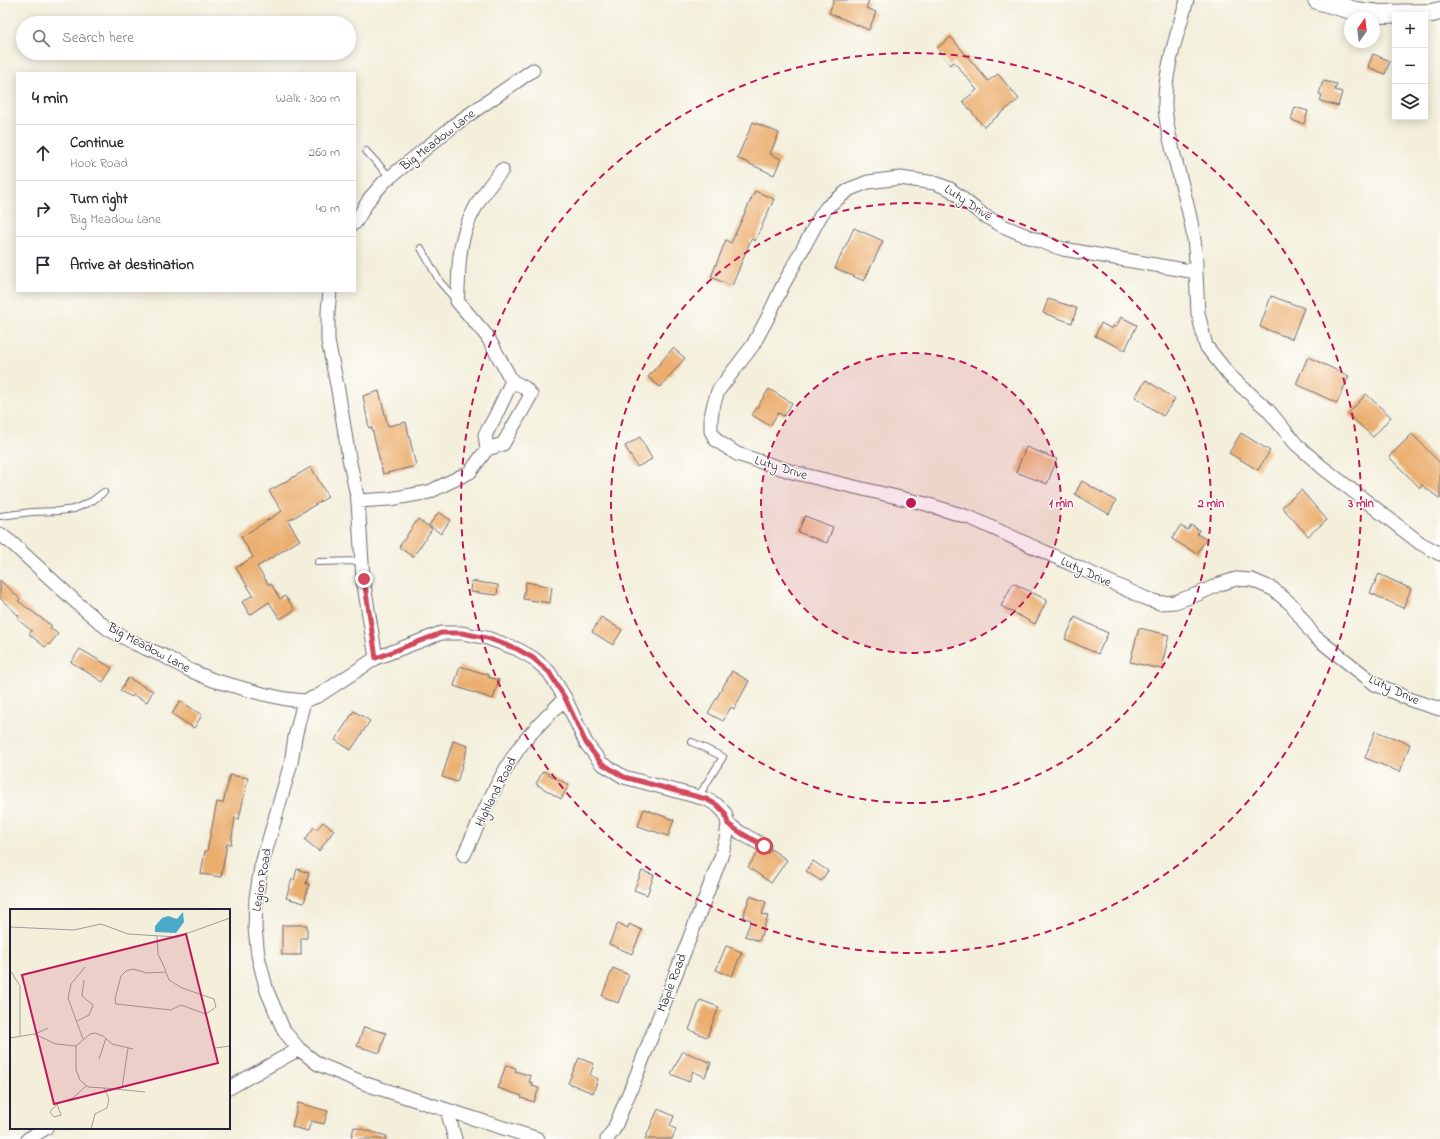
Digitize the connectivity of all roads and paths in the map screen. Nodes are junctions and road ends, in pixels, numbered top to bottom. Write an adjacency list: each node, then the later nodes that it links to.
1 (1188, 0): 11 (street)
2 (1317, 0): 3 (street)
3 (1440, 11)
4 (533, 70): 7 (street, Big Meadow Lane)
5 (366, 150): 7 (lane)
6 (502, 170): 13 (street)
7 (390, 177): 8 (street, Big Meadow Lane)
8 (359, 208): 9 (street, Big Meadow Lane)
9 (356, 219)
10 (421, 248): 13 (lane)
11 (1196, 272): 20 (street); 26 (street, Luty Drive)
12 (330, 292): 17 (street)
13 (456, 301): 14 (street)
14 (512, 381): 15 (street); 15 (street)
15 (486, 449): 17 (street)
16 (104, 492): 18 (lane)
17 (358, 501): 21 (street)
18 (0, 516)
19 (0, 534): 25 (street, Big Meadow Lane)
20 (1440, 554)
21 (362, 561): 22 (lane); 23 (street)
22 (318, 562)
23 (376, 658): 24 (street); 25 (street)
24 (565, 698): 28 (street); 31 (street, Highland Road)
25 (304, 701): 32 (street, Legion Road)
26 (1440, 709)
27 (692, 742): 28 (lane)
28 (698, 797): 29 (street)
29 (728, 824): 30 (street); 39 (street, Maple Road)
30 (764, 846)
31 (464, 855)
32 (299, 1049): 33 (street); 34 (street, Legion Road)
33 (230, 1087)
34 (447, 1110): 37 (street); 38 (street, Legion Road)
35 (44, 1129): 36 (street)
36 (28, 1139)
37 (455, 1139)
38 (538, 1139)
39 (607, 1139)

